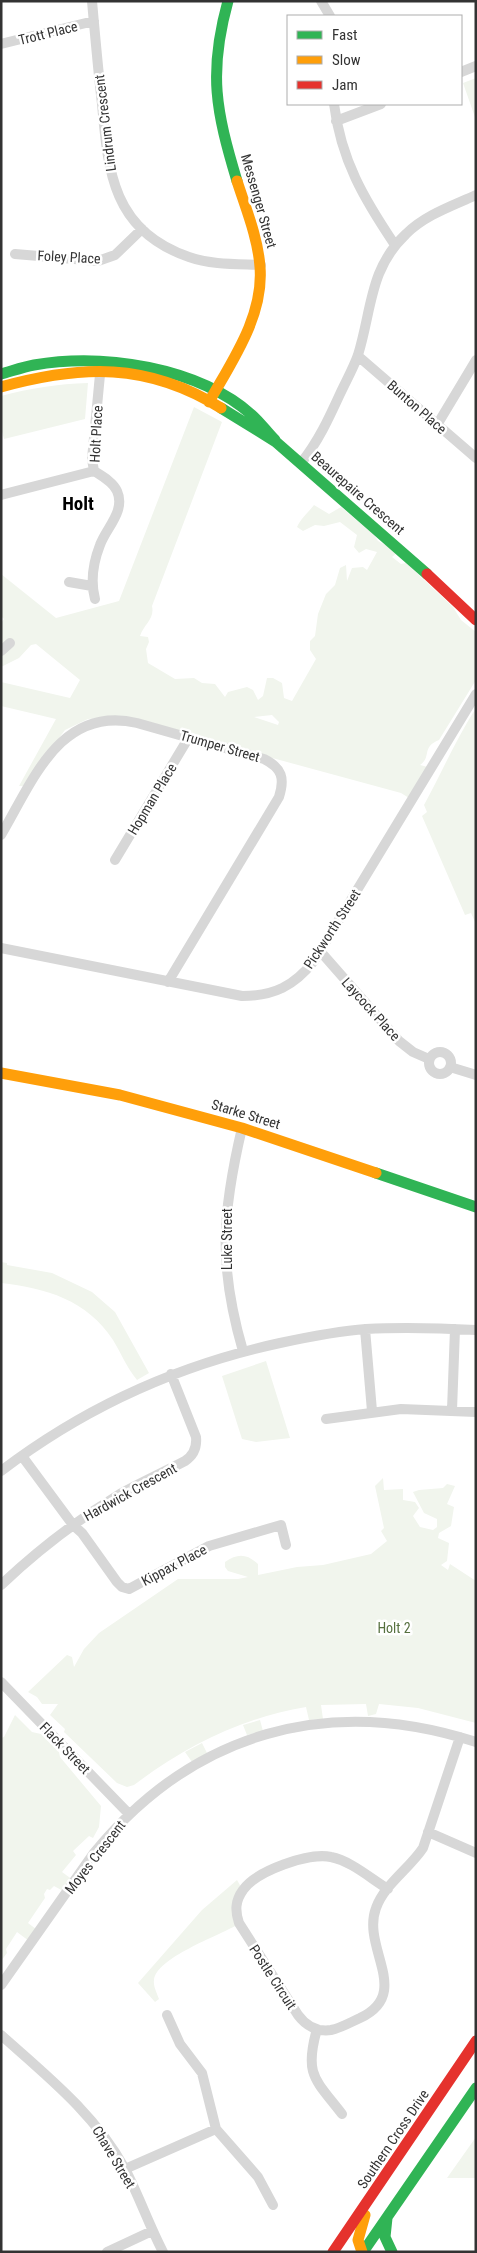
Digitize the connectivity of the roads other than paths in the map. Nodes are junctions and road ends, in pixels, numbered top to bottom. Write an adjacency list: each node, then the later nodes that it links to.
1 (92, 1): 5 (street, Lindrum Crescent)
2 (228, 1): 16 (street, Messenger Street)
3 (325, 2): 4 (street)
4 (330, 15)
5 (94, 21): 6 (street, Trott Place); 13 (street, Lindrum Crescent)
6 (1, 44)
7 (476, 66): 8 (street)
8 (462, 72)
9 (334, 105): 11 (street)
10 (378, 105): 11 (street)
11 (336, 121): 14 (street)
12 (476, 195): 14 (street)
13 (142, 229): 15 (street, Foley Place); 16 (street, Lindrum Crescent)
14 (396, 245): 17 (street)
15 (15, 254)
16 (260, 264): 22 (street, Messenger Street)
17 (358, 356): 24 (street, Bunton Place); 27 (street)
18 (476, 360): 24 (street)
19 (100, 365): 20 (street, Beaurepaire Crescent); 21 (street, Beaurepaire Crescent); 22 (street, Beaurepaire Crescent); 23 (street, Beaurepaire Crescent); 28 (street, Holt Place)
20 (1, 374)
21 (1, 387)
22 (215, 390): 23 (street, Messenger Street); 25 (street, Beaurepaire Crescent)
23 (209, 402): 25 (street, Beaurepaire Crescent)
24 (437, 425): 26 (street, Bunton Place)
25 (276, 442): 27 (street, Beaurepaire Crescent)
26 (476, 458)
27 (301, 463): 32 (street, Beaurepaire Crescent)
28 (94, 470): 29 (street, Holt Place); 31 (street)
29 (1, 495)
30 (69, 582): 31 (street)
31 (92, 586): 33 (street)
32 (456, 597): 34 (street, Beaurepaire Crescent); 35 (street, Beaurepaire Crescent)
33 (95, 599)
34 (476, 610)
35 (476, 620)
36 (10, 643): 37 (street)
37 (1, 651)
38 (476, 694): 43 (street, Pickworth Street)
39 (189, 737): 40 (street, Trumper Street); 41 (street, Hopman Place); 44 (street, Trumper Street)
40 (1, 834)
41 (115, 860)
42 (1, 948): 44 (street, Pickworth Street)
43 (320, 951): 44 (street, Pickworth Street); 45 (street, Laycock Place)
44 (168, 982)
45 (429, 1059): 46 (street, Laycock Place); 46 (street, Laycock Place)
46 (450, 1067): 48 (street, Laycock Place)
47 (1, 1073): 49 (street, Starke Street)
48 (476, 1075)
49 (242, 1128): 50 (street, Starke Street); 54 (street, Luke Street)
50 (476, 1207)
51 (454, 1329): 52 (street); 53 (street); 56 (street)
52 (365, 1330): 54 (street); 57 (street)
53 (476, 1330)
54 (243, 1351): 55 (street)
55 (171, 1374): 60 (street); 62 (street, Hardwick Crescent)
56 (452, 1410): 57 (street); 58 (street)
57 (372, 1411): 59 (street)
58 (476, 1412)
59 (326, 1419)
60 (22, 1456): 61 (street); 62 (street, Kippax Place)
61 (1, 1471)
62 (72, 1525): 63 (street, Kippax Place); 64 (street, Hardwick Crescent)
63 (286, 1544)
64 (1, 1585)
65 (1, 1682): 68 (street, Flack Street)
66 (460, 1737): 67 (street, Moyes Crescent); 68 (street, Moyes Crescent); 69 (street)
67 (476, 1742)
68 (129, 1814): 72 (street, Moyes Crescent)
69 (428, 1832): 70 (street); 71 (street)
70 (476, 1853)
71 (388, 1889): 74 (street); 74 (street, Postle Circuit)
72 (1, 1985)
73 (166, 2015): 79 (street)
74 (317, 2029): 78 (street)
75 (1, 2035): 80 (street, Chave Street)
76 (476, 2041): 81 (street, Southern Cross Drive)
77 (476, 2088): 83 (street)
78 (342, 2114)
79 (216, 2129): 80 (street); 82 (street)
80 (125, 2169): 84 (street, Chave Street)
81 (372, 2197): 87 (street, Southern Cross Drive); 88 (street)
82 (273, 2205)
83 (387, 2217): 88 (street); 89 (street)
84 (152, 2231): 85 (street); 86 (street, Chave Street)
85 (107, 2252)
86 (163, 2252)
87 (333, 2252)
88 (362, 2252)
89 (392, 2252)

